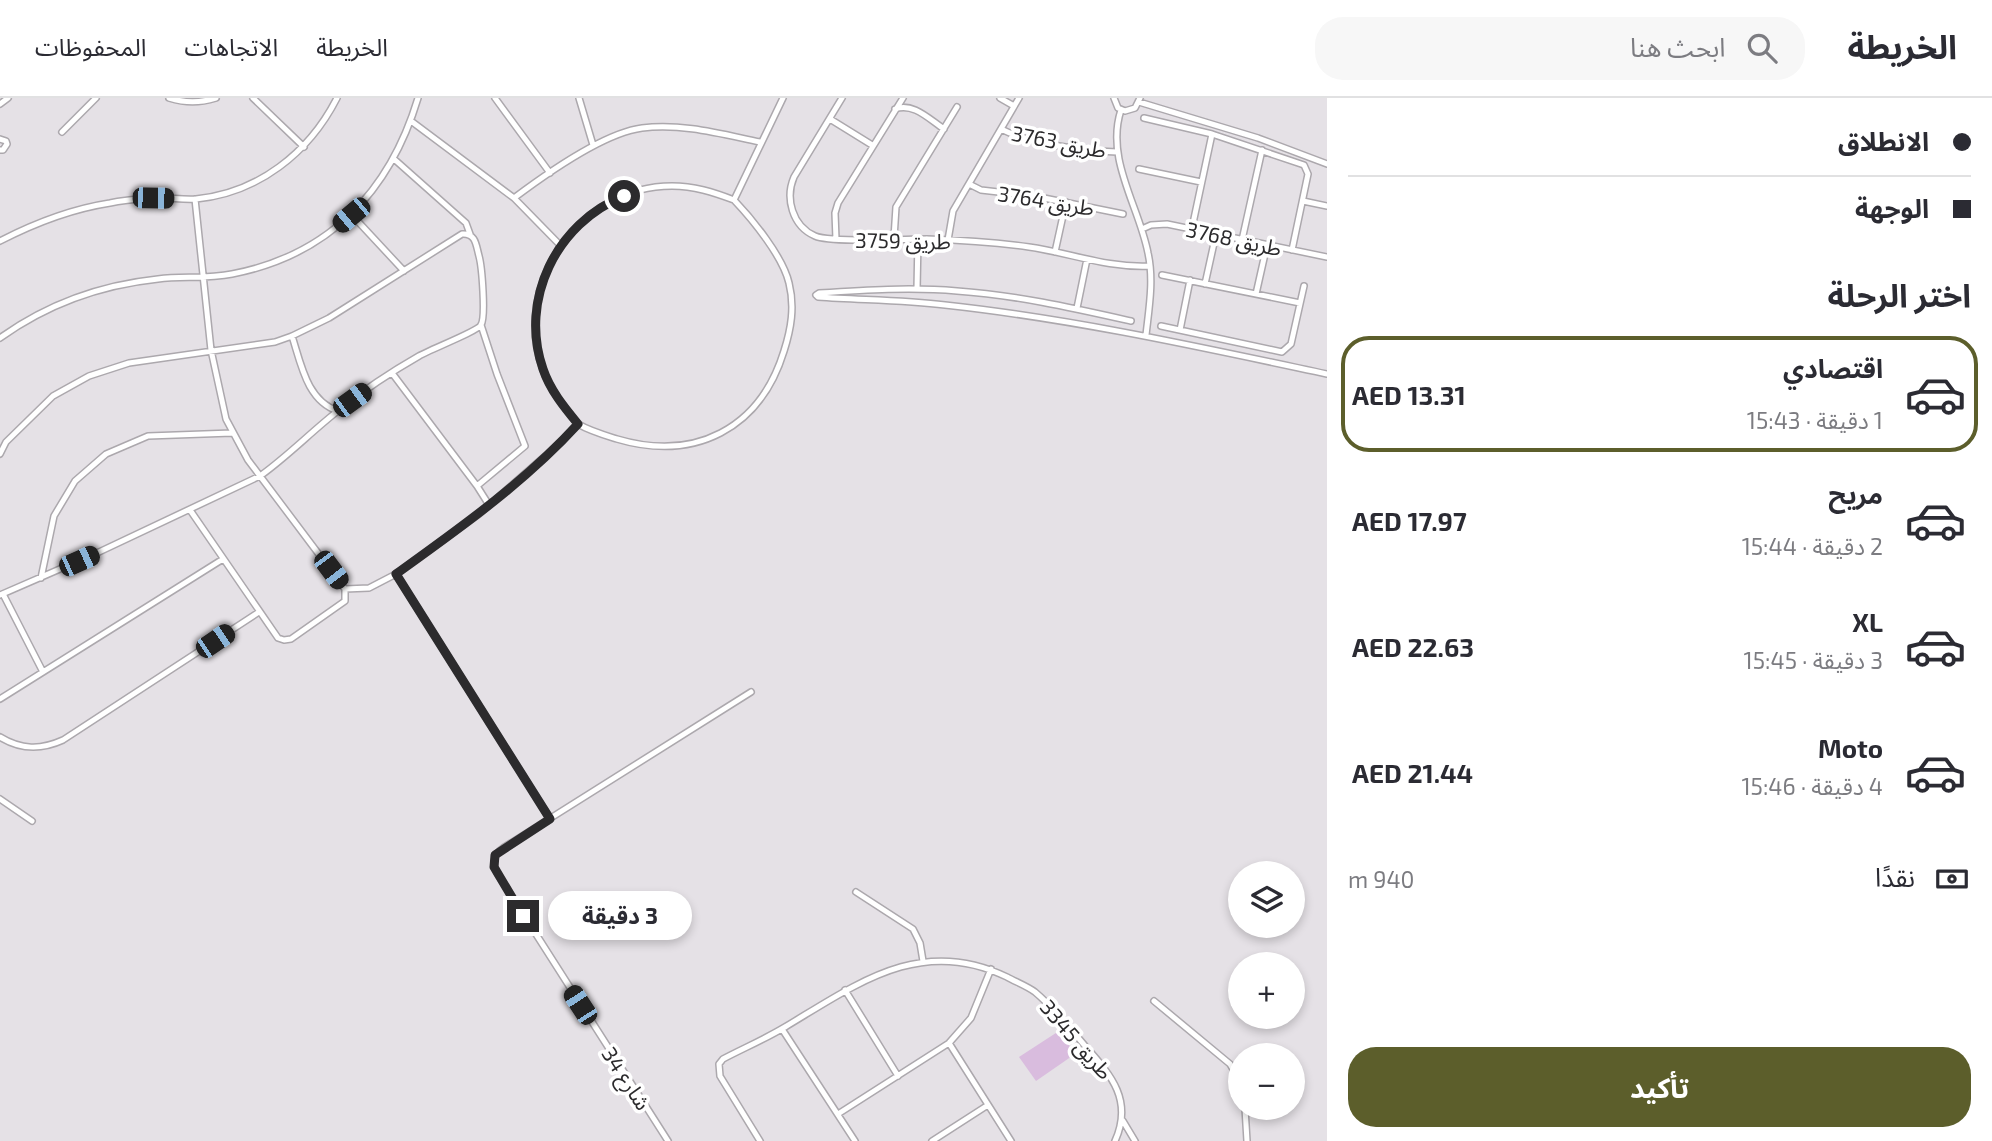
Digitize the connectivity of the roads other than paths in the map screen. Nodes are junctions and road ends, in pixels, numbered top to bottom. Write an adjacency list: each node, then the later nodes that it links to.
1 (8, 98): 18 (street)
2 (96, 98): 29 (street)
3 (169, 98): 4 (street)
4 (216, 98)
5 (253, 98): 35 (street)
6 (337, 98): 35 (street)
7 (418, 98): 26 (street)
8 (495, 98): 42 (street)
9 (579, 98): 33 (street)
10 (783, 98): 32 (street)
11 (842, 98): 25 (street, طريق 3759)
12 (903, 98): 22 (street)
13 (909, 98): 21 (street)
14 (1000, 98): 19 (street)
15 (1019, 98): 19 (street, طريق 3763)
16 (1114, 98): 23 (street)
17 (1140, 100): 23 (street); 40 (street)
18 (0, 104)
19 (1014, 106): 28 (street, طريق 3763)
20 (957, 107): 27 (street)
21 (911, 108): 22 (street); 27 (street)
22 (895, 109): 34 (street)
23 (1121, 110): 38 (street)
24 (1144, 118): 30 (street)
25 (830, 119): 34 (street); 58 (street, طريق 3759)
26 (411, 121): 39 (street); 45 (street)
27 (944, 129): 57 (street)
28 (1001, 129): 38 (street, طريق 3763); 44 (street, طريق 3763)
29 (62, 132)
30 (1212, 134): 37 (street); 43 (street)
31 (0, 139): 36 (street)
32 (760, 142): 33 (street); 47 (street)
33 (593, 145): 42 (street)
34 (872, 145): 58 (street)
35 (304, 147): 46 (street)
36 (0, 150)
37 (1262, 150): 48 (street); 61 (street)
38 (1117, 152): 54 (street)
39 (394, 159): 52 (street); 55 (street)
40 (1327, 164)
41 (1139, 169): 43 (street)
42 (550, 173): 45 (street)
43 (1200, 181): 53 (street)
44 (970, 184): 49 (street, طريق 3764); 60 (street, طريق 3763)
45 (514, 198): 63 (street)
46 (195, 199): 62 (street); 72 (street)
47 (734, 200): 63 (street); 91 (street)
48 (1303, 201): 50 (street); 65 (street)
49 (1066, 202): 51 (street, طريق 3764); 66 (street)
50 (1327, 206)
51 (1123, 214)
52 (351, 215): 70 (street); 72 (street)
53 (1192, 228): 54 (street, طريق 3768); 56 (street, طريق 3768)
54 (1142, 229): 69 (street)
55 (470, 234): 70 (street); 81 (street)
56 (1216, 234): 61 (street, طريق 3768); 74 (street)
57 (894, 238): 58 (street, طريق 3759); 59 (street, طريق 3759)
58 (836, 239)
59 (918, 239): 60 (street, طريق 3759); 76 (street)
60 (948, 240): 66 (street, طريق 3759)
61 (1242, 240): 64 (street, طريق 3768)
62 (0, 241)
63 (560, 245): 91 (street)
64 (1267, 245): 65 (street, طريق 3768); 77 (street)
65 (1292, 250): 67 (street, طريق 3768)
66 (1055, 252): 68 (street, طريق 3759)
67 (1327, 257)
68 (1087, 259): 69 (street, طريق 3759); 79 (street)
69 (1150, 266): 84 (street)
70 (404, 271): 85 (street)
71 (1162, 275): 73 (street)
72 (203, 277): 86 (street); 87 (street)
73 (1190, 280): 74 (street); 83 (street)
74 (1205, 284): 77 (street)
75 (1304, 286): 78 (street)
76 (917, 289): 79 (street); 84 (street)
77 (1256, 294): 78 (street)
78 (1300, 303): 83 (street)
79 (1077, 309): 80 (street)
80 (1131, 321)
81 (481, 325): 88 (street); 95 (street)
82 (1161, 326): 83 (street)
83 (1180, 330)
84 (1146, 335): 89 (street)
85 (292, 336): 87 (street); 90 (street)
86 (0, 338)
87 (211, 350): 92 (street); 93 (street)
88 (392, 373): 90 (street); 95 (street)
89 (1327, 374)
90 (338, 411): 94 (street)
91 (578, 424): 96 (street)
92 (232, 433): 94 (street); 100 (street)
93 (0, 454)
94 (260, 476): 97 (street); 101 (street)
95 (477, 486): 96 (street)
96 (489, 505): 99 (street)
97 (190, 510): 98 (street); 100 (street)
98 (223, 559): 103 (street); 104 (street)
99 (396, 574): 101 (street); 109 (street)
100 (41, 578): 102 (street)
101 (345, 589): 103 (street)
102 (1, 594): 104 (street)
103 (259, 612): 107 (street)
104 (43, 672): 106 (street)
105 (751, 692): 109 (street)
106 (0, 699)
107 (0, 737)
108 (0, 799): 110 (street)
109 (550, 819): 124 (street, شارع 34)
110 (32, 821)
111 (856, 892): 112 (street)
112 (923, 961): 113 (street, طريق 3345); 114 (street, طريق 3345)
113 (991, 969): 117 (street); 123 (street, طريق 3345)
114 (845, 990): 116 (street, طريق 3345); 119 (street)
115 (1154, 1001): 118 (street)
116 (782, 1029): 121 (street); 125 (street, طريق 3345)
117 (950, 1043): 119 (street); 120 (street)
118 (1228, 1063)
119 (898, 1076): 121 (street)
120 (988, 1105): 127 (street); 128 (street)
121 (838, 1114): 126 (street)
122 (1246, 1120): 131 (street)
123 (1123, 1121): 129 (street); 130 (street)
124 (667, 1141)
125 (760, 1141)
126 (855, 1141)
127 (932, 1141)
128 (1011, 1141)
129 (1115, 1141)
130 (1135, 1141)
131 (1247, 1141)

